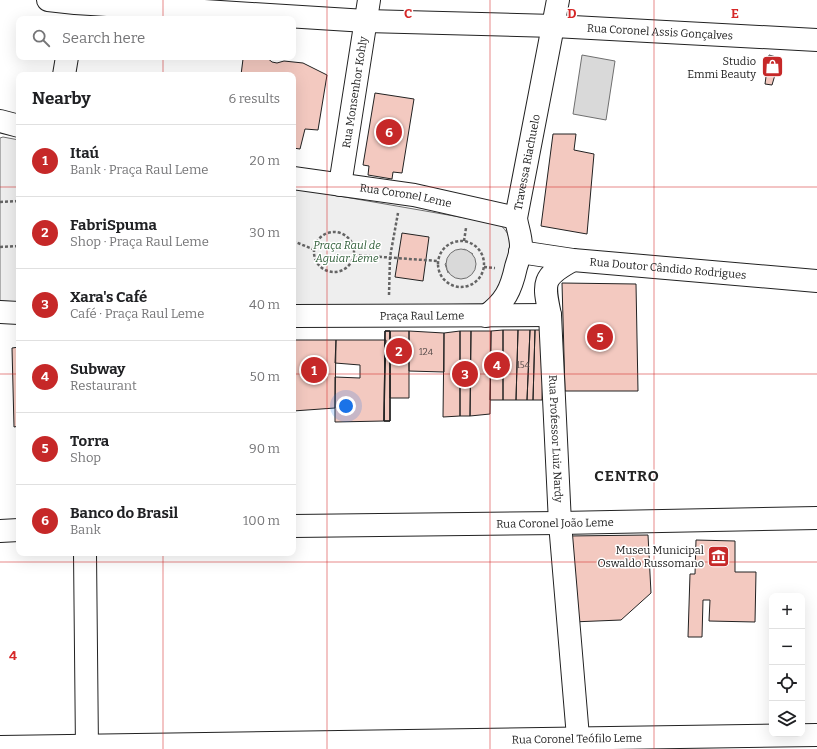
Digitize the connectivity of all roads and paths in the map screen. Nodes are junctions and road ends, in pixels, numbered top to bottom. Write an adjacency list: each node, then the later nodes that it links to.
1 (48, 0): 3 (street, Rua Coronel Assis Gonçalves)
2 (558, 0): 5 (street, Travessa Riachuelo)
3 (74, 7): 4 (street, Rua Coronel Assis Gonçalves)
4 (368, 10): 5 (street, Rua Coronel Assis Gonçalves); 12 (street, Rua Monsenhor Kohly)
5 (554, 26): 6 (street, Rua Coronel Assis Gonçalves); 16 (street, Travessa Riachuelo)
6 (817, 40)
7 (66, 60): 8 (street)
8 (64, 72)
9 (0, 121): 10 (street)
10 (16, 125)
11 (296, 178): 12 (street, Rua Coronel Leme)
12 (340, 185): 16 (street, Rua Coronel Leme)
13 (16, 201): 14 (path)
14 (0, 202)
15 (399, 206): 25 (path)
16 (516, 218): 23 (street, Travessa Riachuelo)
17 (466, 226): 18 (path)
18 (464, 241): 26 (path); 26 (path)
19 (296, 242): 22 (path)
20 (16, 246): 21 (path)
21 (0, 247)
22 (315, 250): 24 (path); 24 (path)
23 (520, 252): 27 (street, Rua Doutor Cândido Rodrigues); 34 (street, Travessa Riachuelo)
24 (354, 255): 25 (path)
25 (390, 257): 26 (path); 29 (path)
26 (438, 260)
27 (573, 260): 28 (street, Rua Doutor Cândido Rodrigues); 32 (street, Rua Professor Luiz Nardy)
28 (817, 281)
29 (389, 298)
30 (0, 312): 31 (street)
31 (16, 313)
32 (550, 315): 34 (street, Praça Raul Leme); 36 (street, Rua Professor Luiz Nardy)
33 (296, 316): 34 (street, Praça Raul Leme)
34 (486, 316)
35 (817, 518): 36 (street, Rua Coronel João Leme)
36 (560, 523): 37 (street, Rua Coronel João Leme); 42 (street, Rua Professor Luiz Nardy)
37 (296, 526)
38 (16, 530): 39 (street)
39 (0, 531)
40 (85, 556): 44 (street)
41 (817, 735): 42 (street, Rua Coronel Teófilo Leme)
42 (579, 744): 44 (street, Rua Coronel Teófilo Leme)
43 (0, 747): 44 (street, Rua Coronel Teófilo Leme)
44 (87, 747)

